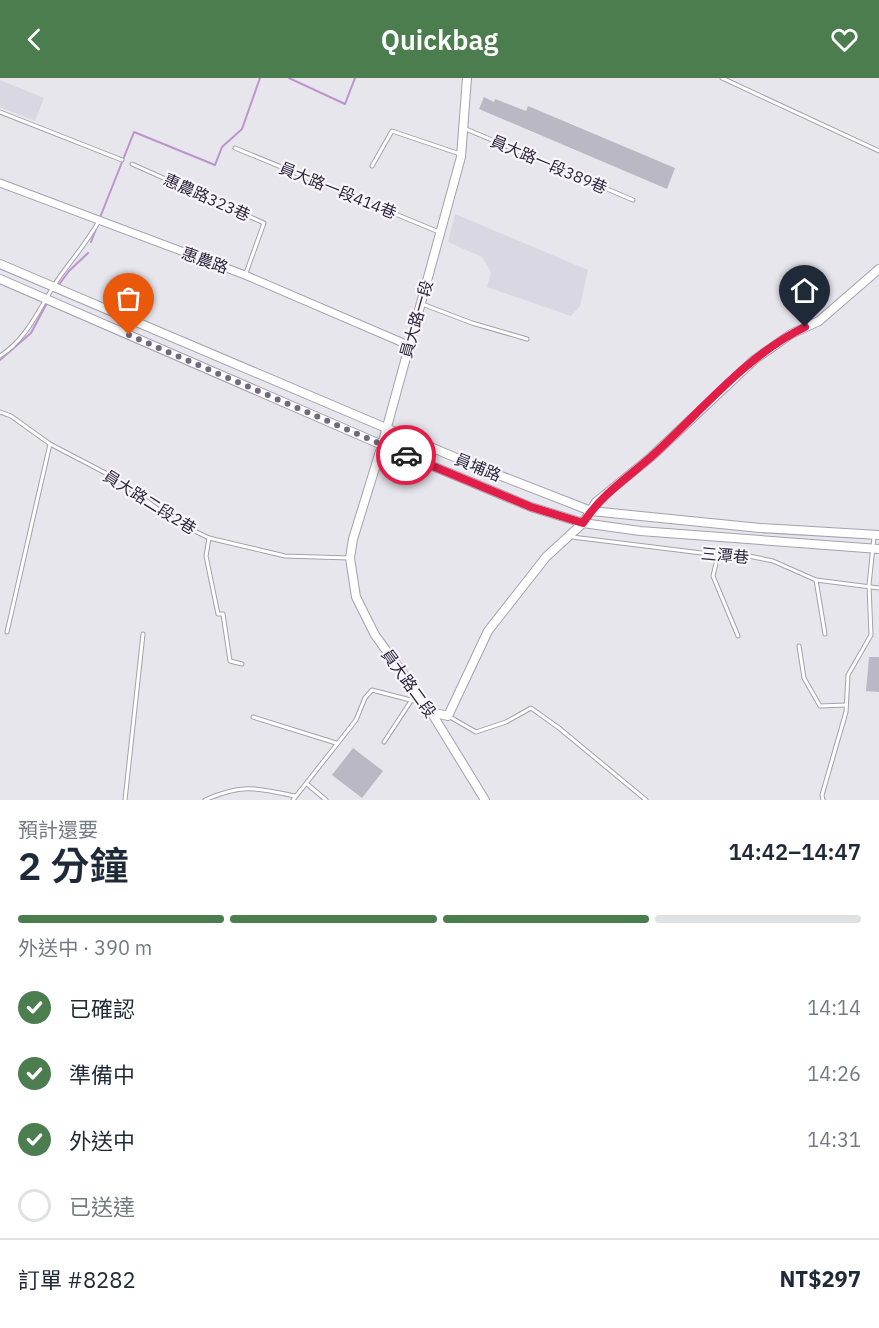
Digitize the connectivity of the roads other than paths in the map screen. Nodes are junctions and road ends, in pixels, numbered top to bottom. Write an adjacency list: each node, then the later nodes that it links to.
1 (467, 78): 4 (street, 員大路一段)
2 (722, 78): 6 (lane)
3 (0, 112): 8 (lane)
4 (465, 129): 7 (street, 員大路一段); 12 (lane, 員大路一段389巷)
5 (235, 148): 14 (lane, 員大路一段414巷)
6 (879, 151)
7 (461, 154): 10 (lane); 14 (street, 員大路一段)
8 (122, 160)
9 (132, 164): 17 (lane, 惠農路323巷)
10 (372, 166)
11 (0, 183): 13 (street, 惠農路)
12 (633, 200)
13 (99, 220): 17 (street, 惠農路); 19 (lane)
14 (441, 233): 21 (street, 員大路一段)
15 (0, 264): 19 (street, 員埔路)
16 (879, 269): 29 (street)
17 (245, 275): 23 (street, 惠農路)
18 (0, 279): 20 (street, 員埔路)
19 (54, 287): 20 (lane); 26 (street, 員埔路)
20 (45, 299): 24 (lane); 28 (street, 員埔路)
21 (420, 304): 22 (lane); 23 (street, 員大路一段)
22 (527, 339)
23 (408, 345): 26 (street, 員大路一段)
24 (0, 356)
25 (0, 411): 27 (lane, 員大路二段2巷)
26 (387, 428): 28 (street, 員大路一段); 29 (street, 員埔路)
27 (50, 444): 33 (lane, 員大路二段2巷); 40 (lane)
28 (382, 445): 30 (street, 員埔路); 36 (street, 員大路一段)
29 (591, 510): 30 (street); 31 (street, 員埔路)
30 (583, 523): 32 (street); 34 (street, 員埔路)
31 (876, 535): 34 (lane)
32 (567, 536): 35 (lane, 三潭巷); 50 (street)
33 (209, 538): 36 (lane, 員大路二段2巷); 45 (lane)
34 (876, 549): 38 (lane)
35 (718, 555): 37 (lane, 三潭巷); 43 (lane)
36 (350, 558): 47 (street, 員大路二段)
37 (816, 580): 38 (lane, 三潭巷); 42 (lane)
38 (869, 585): 39 (lane, 三潭巷); 48 (lane)
39 (879, 588)
40 (7, 632)
41 (143, 633): 57 (lane)
42 (825, 634)
43 (738, 636)
44 (799, 646): 48 (lane)
45 (242, 664)
46 (412, 700): 47 (lane); 52 (lane); 53 (lane)
47 (424, 704): 49 (street, 員大路二段)
48 (846, 705): 63 (lane)
49 (431, 712): 50 (street); 61 (street, 員大路二段)
50 (448, 716): 62 (lane)
51 (253, 717): 53 (lane)
52 (384, 742)
53 (336, 743): 54 (lane)
54 (307, 783): 56 (lane); 60 (lane)
55 (222, 792): 56 (lane); 58 (lane); 59 (lane)
56 (294, 798)
57 (125, 800)
58 (205, 800)
59 (221, 800)
60 (326, 800)
61 (485, 800)
62 (646, 800)
63 (823, 800)

